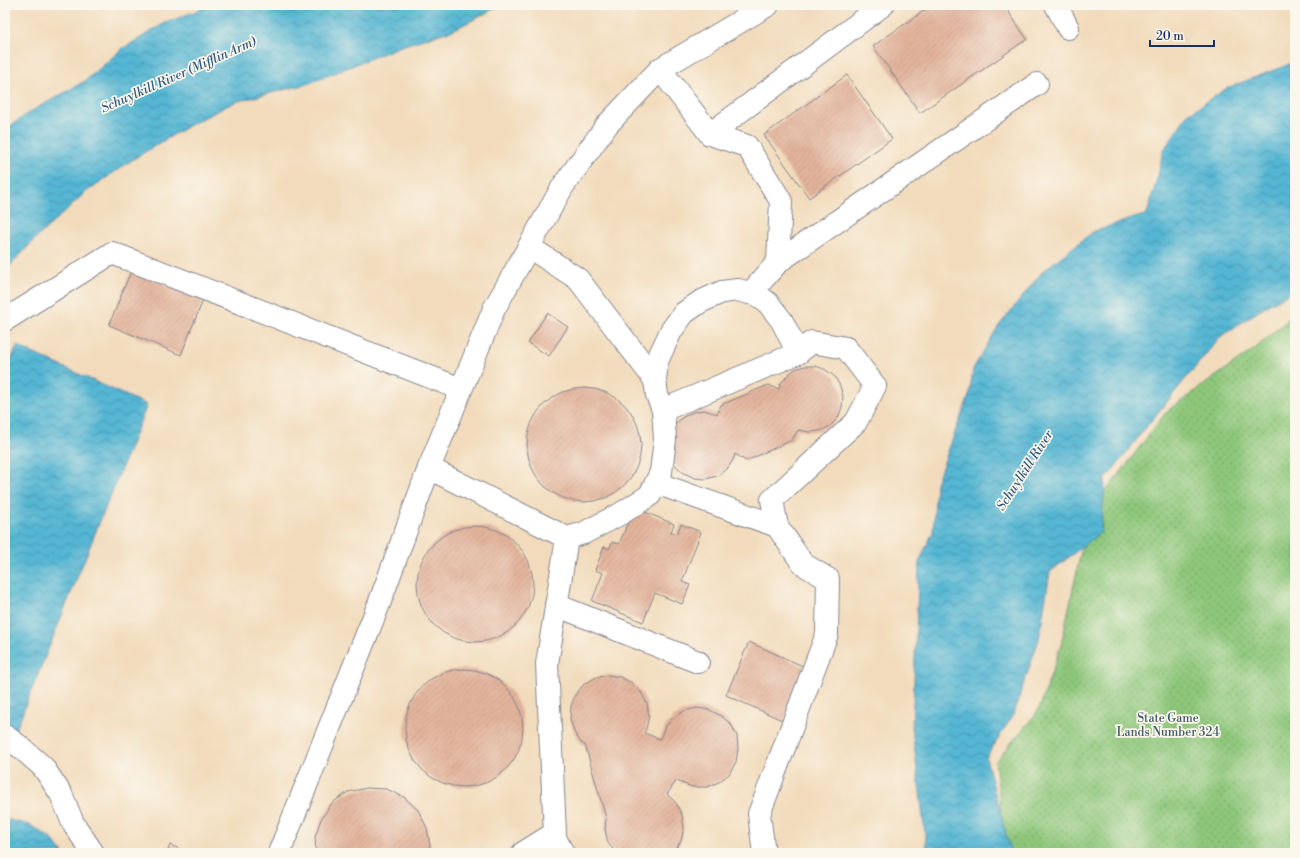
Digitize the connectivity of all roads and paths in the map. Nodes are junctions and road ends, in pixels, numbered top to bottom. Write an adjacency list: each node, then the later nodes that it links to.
1 (768, 5): 5 (lane)
2 (883, 5): 7 (lane)
3 (1056, 5): 4 (lane)
4 (1068, 28)
5 (660, 69): 7 (lane); 8 (lane)
6 (1037, 84): 9 (lane)
7 (710, 134): 9 (lane)
8 (529, 247): 13 (lane); 14 (lane)
9 (778, 262): 10 (lane)
10 (751, 293): 12 (lane); 13 (lane)
11 (5, 320): 14 (lane)
12 (798, 352): 15 (lane); 18 (lane)
13 (655, 380): 15 (lane)
14 (461, 389): 16 (lane)
15 (663, 410): 17 (lane)
16 (429, 468): 19 (lane); 25 (lane)
17 (656, 483): 18 (lane); 19 (lane)
18 (777, 526): 28 (lane)
19 (567, 538): 20 (lane)
20 (556, 605): 21 (lane); 23 (lane)
21 (698, 662)
22 (5, 736): 24 (lane)
23 (553, 834): 26 (lane); 27 (lane)
24 (93, 853)
25 (279, 853)
26 (523, 853)
27 (563, 853)
28 (764, 853)

